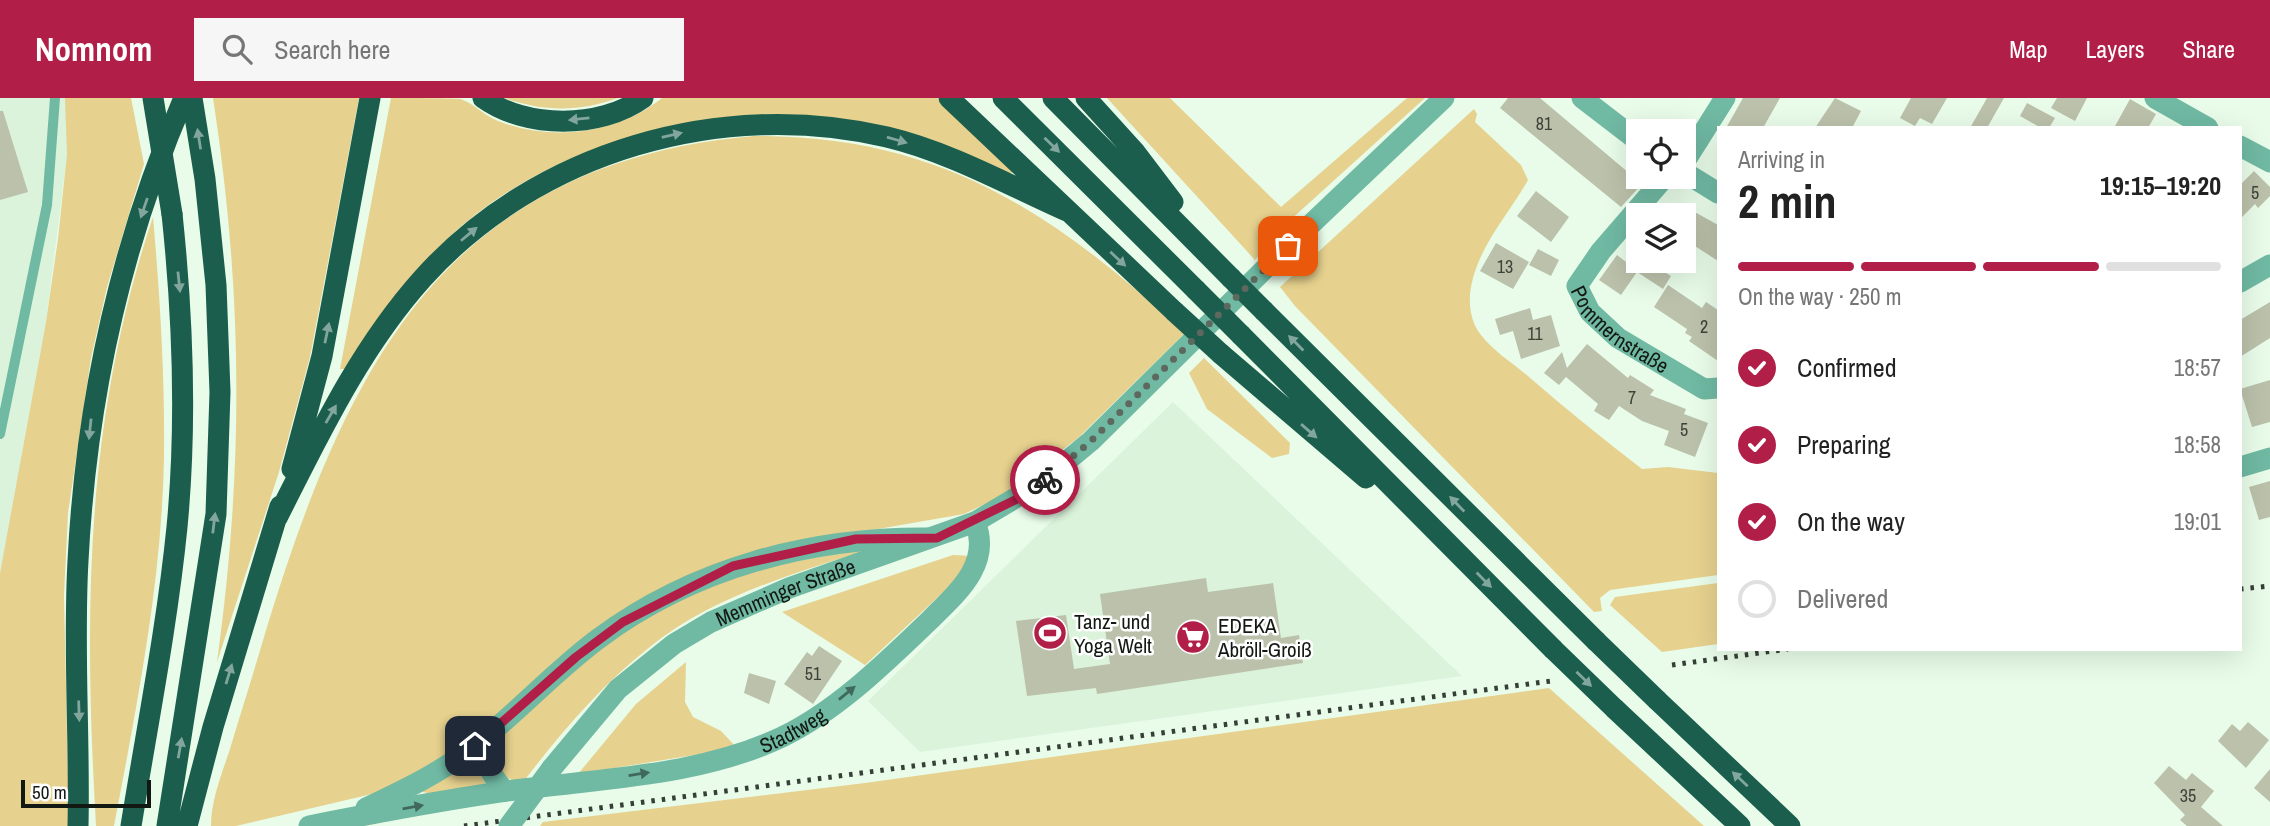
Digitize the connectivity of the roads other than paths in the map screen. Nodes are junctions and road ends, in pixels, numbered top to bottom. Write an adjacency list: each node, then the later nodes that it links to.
1 (55, 98): 29 (lane)
2 (153, 98): 41 (highway, one-way to 41, bridge)
3 (184, 98): 42 (highway, one-way to 42)
4 (192, 98): 40 (highway, one-way to 4)
5 (370, 98): 32 (highway, one-way to 5)
6 (483, 98): 7 (highway, one-way to 6)
7 (643, 98)
8 (949, 98): 24 (highway)
9 (1003, 98): 34 (highway, one-way to 34, bridge)
10 (1053, 98): 26 (highway)
11 (1086, 98): 26 (highway)
12 (1444, 98): 33 (street, Memminger Straße)
13 (1582, 98): 17 (street)
14 (1725, 98): 18 (street)
15 (2155, 98): 16 (street)
16 (2204, 126)
17 (1626, 132)
18 (1696, 144)
19 (2242, 146): 20 (street)
20 (2270, 162)
21 (1696, 179): 23 (street)
22 (1655, 189): 28 (street, Pommernstraße)
23 (1717, 192)
24 (1069, 212): 32 (highway, one-way to 24); 34 (highway, one-way to 34, bridge)
25 (2270, 265): 27 (street)
26 (1231, 278): 46 (highway, one-way to 26, bridge)
27 (2242, 281)
28 (1717, 388)
29 (0, 434)
30 (2270, 458): 31 (street)
31 (2242, 466)
32 (277, 517): 38 (highway, one-way to 32)
33 (975, 522): 35 (street, Memminger Straße); 37 (street, Stadtweg, one-way to 33)
34 (1435, 532): 45 (highway, one-way to 45, bridge)
35 (937, 538): 36 (street, Stadtweg); 44 (street, Memminger Straße, bridge)
36 (489, 734): 37 (street); 39 (street, Stadtweg)
37 (505, 791): 39 (street, Stadtweg, one-way to 37)
38 (189, 818)
39 (346, 818): 43 (street, Stadtweg)
40 (167, 820)
41 (131, 824)
42 (78, 826)
43 (309, 826)
44 (509, 826)
45 (1740, 826)
46 (1790, 826)

